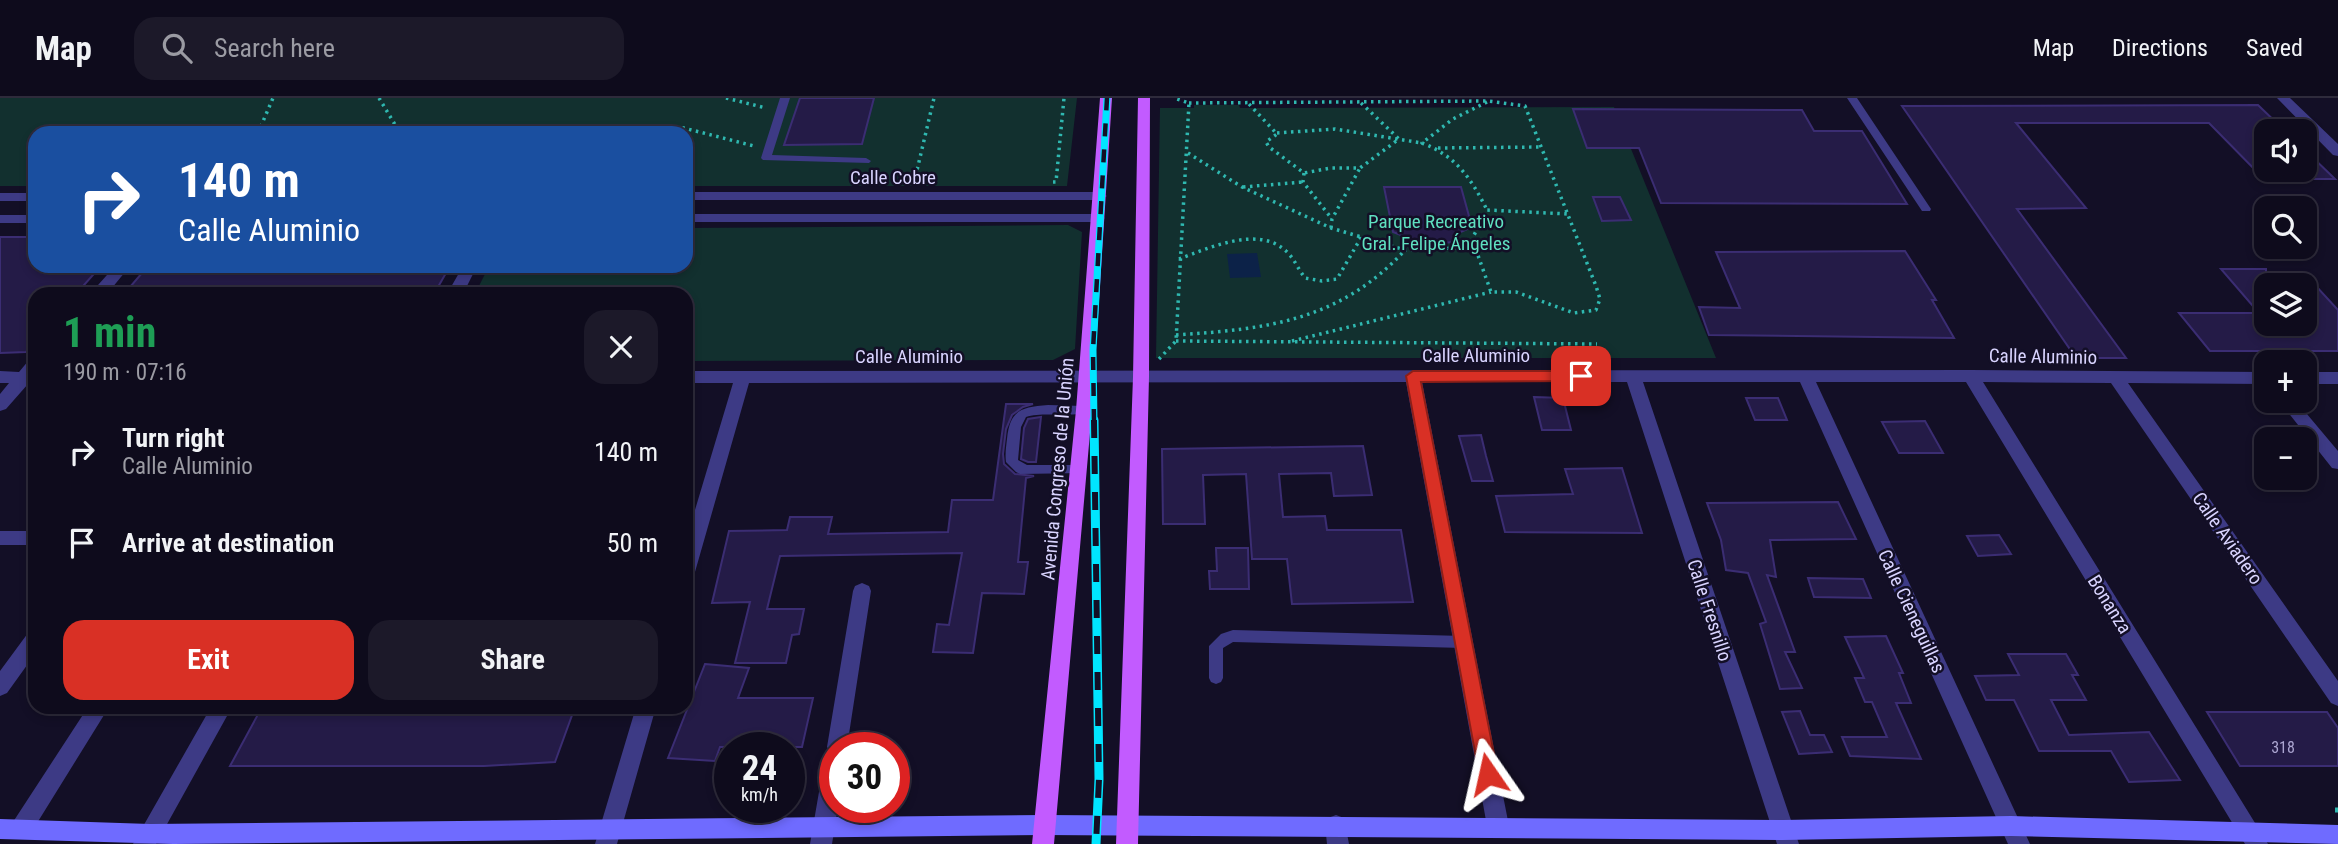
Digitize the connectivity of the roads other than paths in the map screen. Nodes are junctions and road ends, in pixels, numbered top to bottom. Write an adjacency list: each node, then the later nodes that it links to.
1 (785, 98): 7 (lane)
2 (1106, 98): 9 (main road, Avenida Congreso de la Unión)
3 (1144, 98): 26 (main road)
4 (1853, 98): 12 (lane)
5 (2283, 98): 6 (street)
6 (2338, 152)
7 (866, 160)
8 (693, 196): 9 (street, Calle Cobre)
9 (1100, 196): 14 (main road, Avenida Congreso de la Unión)
10 (0, 197): 11 (street)
11 (28, 197)
12 (1926, 209)
13 (693, 218): 14 (street)
14 (1098, 218): 25 (main road, Avenida Congreso de la Unión)
15 (0, 219): 16 (street)
16 (28, 219)
17 (117, 273): 18 (street)
18 (104, 287)
19 (743, 376): 24 (street, Calle Aluminio); 25 (street, Calle Aluminio); 41 (street)
20 (1413, 376): 21 (street, Calle Aluminio); 26 (street, Calle Aluminio); 43 (street)
21 (1633, 376): 27 (street, Calle Aluminio); 63 (street, Calle Fresnillo)
22 (1970, 376): 27 (street, Calle Aluminio); 33 (street, Calle Aluminio); 64 (street, Bonanza)
23 (0, 377): 28 (street)
24 (693, 377)
25 (1087, 377): 26 (street, Calle Aluminio); 35 (main road, Avenida Congreso de la Unión)
26 (1141, 377): 56 (main road)
27 (1806, 377): 57 (street, Calle Cieneguillas)
28 (28, 378)
29 (2254, 378): 33 (street, Calle Aluminio)
30 (2317, 378): 31 (street)
31 (2338, 378)
32 (28, 379): 34 (street)
33 (2118, 379): 47 (street, Calle Aviadero)
34 (0, 405)
35 (1084, 410): 38 (main road, Avenida Congreso de la Unión); 38 (lane)
36 (2297, 413): 37 (street)
37 (2338, 463)
38 (1079, 470): 55 (main road, Avenida Congreso de la Unión)
39 (28, 539): 40 (street)
40 (3, 541)
41 (693, 548)
42 (862, 591): 51 (street)
43 (1464, 642): 45 (lane); 52 (street)
44 (28, 649): 46 (street)
45 (1216, 678)
46 (0, 687)
47 (2338, 697)
48 (94, 714): 53 (street)
49 (218, 714): 65 (street)
50 (644, 714): 61 (street)
51 (839, 732)
52 (1498, 826): 54 (main road); 59 (main road)
53 (11, 829): 65 (main road)
54 (1337, 834): 56 (main road)
55 (1044, 835): 56 (main road); 62 (main road)
56 (1127, 835)
57 (2015, 835): 63 (main road); 64 (main road)
58 (2338, 835): 64 (main road)
59 (1535, 836): 63 (main road)
60 (388, 837): 61 (main road); 65 (main road)
61 (608, 837): 62 (main road)
62 (823, 837)
63 (1785, 837)
64 (2254, 838)
65 (147, 839)

